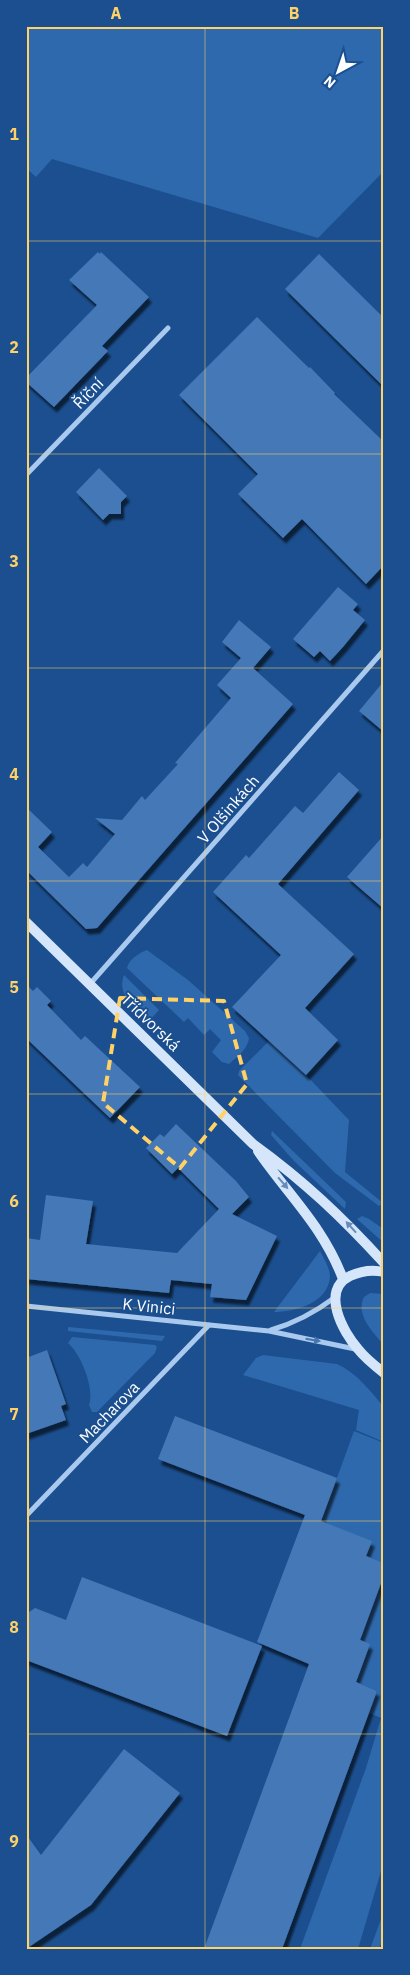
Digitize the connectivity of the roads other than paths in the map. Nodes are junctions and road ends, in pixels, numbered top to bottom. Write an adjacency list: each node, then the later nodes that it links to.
1 (168, 328): 2 (street, Říční)
2 (26, 475)
3 (384, 650): 5 (street, V Olšinkách)
4 (26, 922): 5 (main road, Třídvorská)
5 (90, 984): 6 (main road, Třídvorská)
6 (253, 1144): 7 (main road, Třídvorská, one-way to 6); 9 (main road, Třídvorská, one-way to 9)
7 (384, 1263)
8 (384, 1272): 9 (main road)
9 (343, 1279): 10 (main road)
10 (335, 1298): 13 (street, K Vinici); 14 (main road)
11 (26, 1306): 12 (street, K Vinici)
12 (209, 1325): 13 (street, K Vinici); 16 (street, Macharova)
13 (269, 1331): 14 (street, K Vinici, one-way to 14)
14 (358, 1349): 15 (main road)
15 (384, 1373)
16 (26, 1516)

